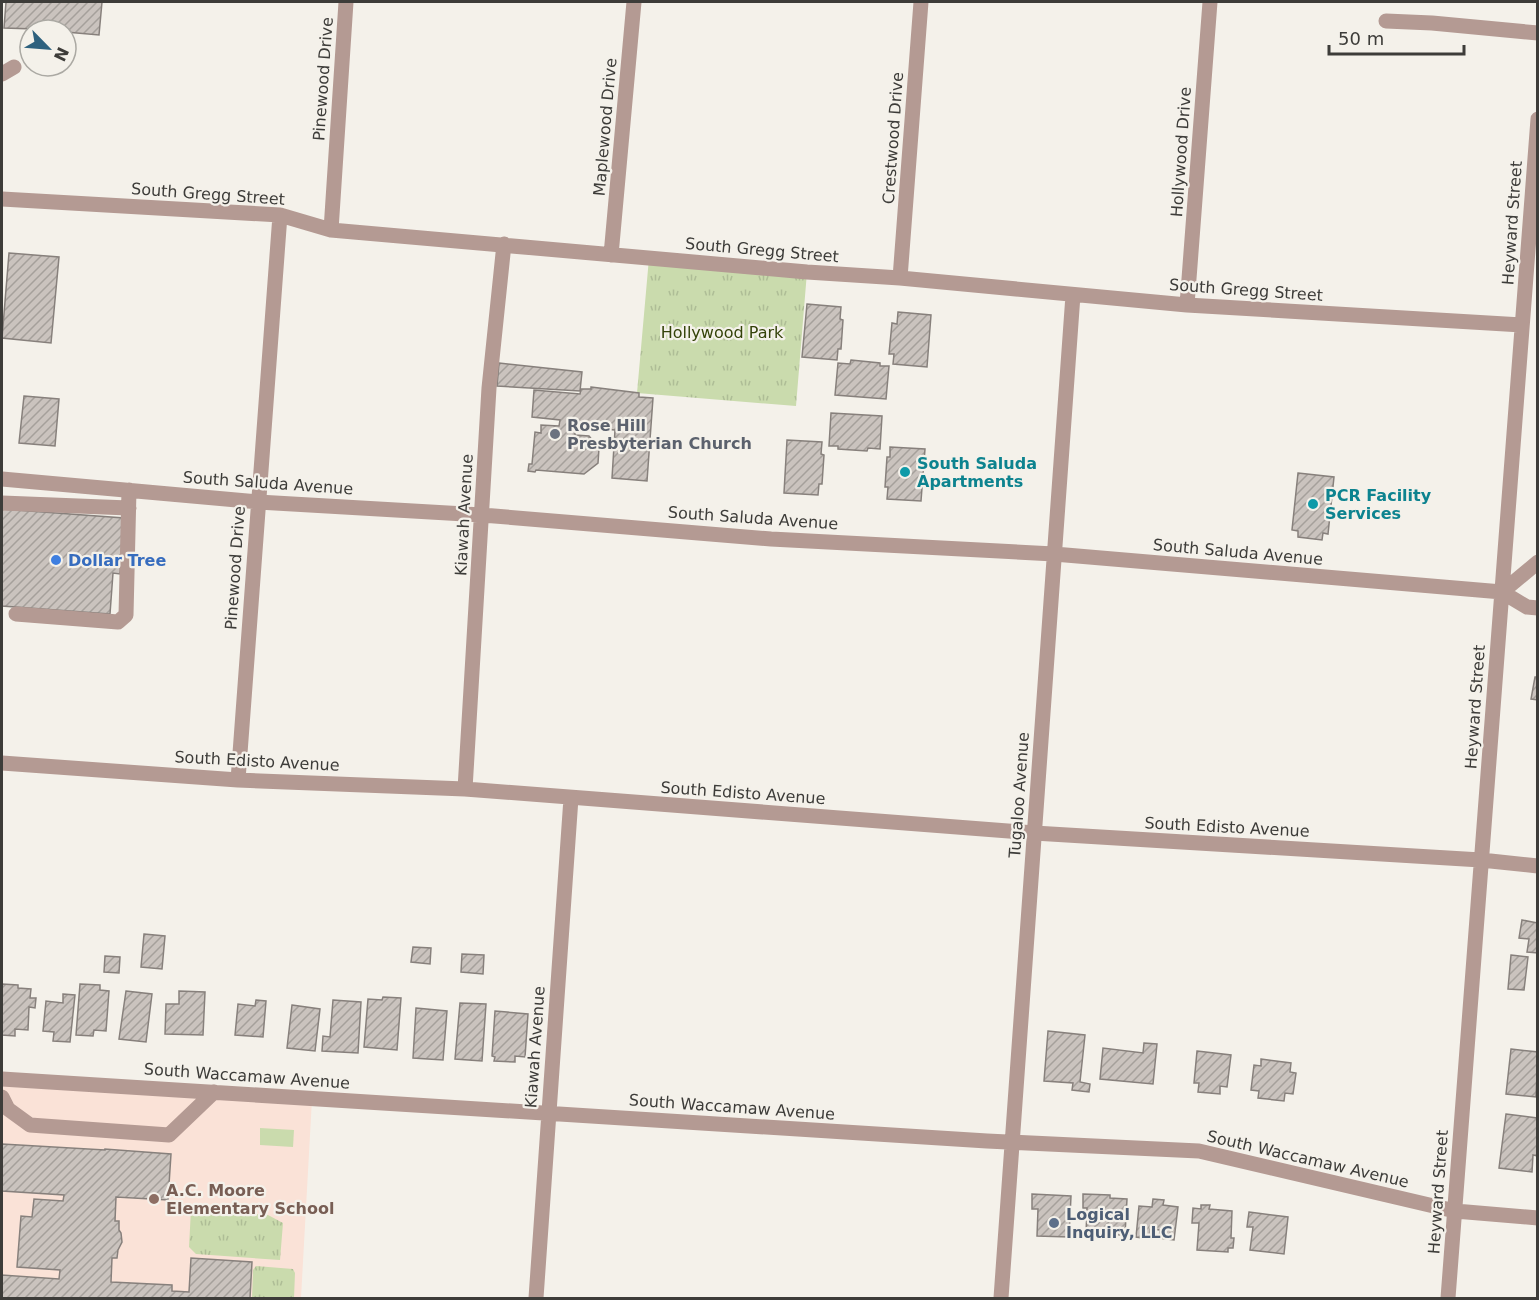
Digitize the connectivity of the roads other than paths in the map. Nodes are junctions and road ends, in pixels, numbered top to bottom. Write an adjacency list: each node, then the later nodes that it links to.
1 (346, 2): 12 (street, Pinewood Drive)
2 (634, 2): 14 (street, Maplewood Drive)
3 (921, 2): 15 (street, Crestwood Drive)
4 (1210, 2): 17 (street, Hollywood Drive)
5 (1386, 21): 6 (street)
6 (1538, 33)
7 (2, 60): 8 (street)
8 (2, 74)
9 (1538, 119): 18 (street, Heyward Street)
10 (2, 200): 11 (street, South Gregg Street)
11 (280, 215): 12 (street, South Gregg Street); 23 (street, Pinewood Drive)
12 (331, 230): 13 (street, South Gregg Street)
13 (504, 244): 14 (street, South Gregg Street); 28 (street, Kiawah Avenue)
14 (611, 255): 15 (street, South Gregg Street)
15 (900, 278): 16 (street, South Gregg Street)
16 (1073, 295): 17 (street, South Gregg Street); 29 (street, Tugaloo Avenue)
17 (1186, 305): 18 (street, South Gregg Street)
18 (1522, 325): 31 (street, Heyward Street)
19 (2, 479): 20 (street, South Saluda Avenue)
20 (25, 481): 21 (street, South Saluda Avenue); 25 (street)
21 (79, 486): 22 (street, South Saluda Avenue); 26 (street)
22 (129, 490): 23 (street, South Saluda Avenue); 27 (street)
23 (258, 502): 28 (street, South Saluda Avenue); 35 (street, Pinewood Drive)
24 (2, 503): 25 (street)
25 (23, 504): 26 (street)
26 (78, 507): 27 (street)
27 (129, 508): 33 (street)
28 (482, 514): 29 (street, South Saluda Avenue); 36 (street, Kiawah Avenue)
29 (1054, 554): 31 (street, South Saluda Avenue); 38 (street, Tugaloo Avenue)
30 (1538, 562): 31 (street)
31 (1502, 592): 32 (street); 39 (street, Heyward Street)
32 (1538, 608)
33 (16, 614)
34 (2, 763): 35 (street, South Edisto Avenue)
35 (238, 780): 36 (street, South Edisto Avenue)
36 (465, 789): 37 (street, South Edisto Avenue)
37 (571, 798): 38 (street, South Edisto Avenue); 44 (street, Kiawah Avenue)
38 (1034, 833): 39 (street, South Edisto Avenue); 45 (street, Tugaloo Avenue)
39 (1481, 860): 40 (street, South Edisto Avenue); 46 (street, Heyward Street)
40 (1538, 866)
41 (2, 1079): 42 (street, South Waccamaw Avenue)
42 (214, 1092): 43 (street); 44 (street, South Waccamaw Avenue)
43 (2, 1098)
44 (549, 1113): 45 (street, South Waccamaw Avenue); 48 (street, Kiawah Avenue)
45 (1012, 1142): 46 (street, South Waccamaw Avenue); 49 (street, Tugaloo Avenue)
46 (1455, 1212): 47 (street, South Waccamaw Avenue); 50 (street, Heyward Street)
47 (1538, 1218)
48 (536, 1299)
49 (1001, 1299)
50 (1448, 1299)

